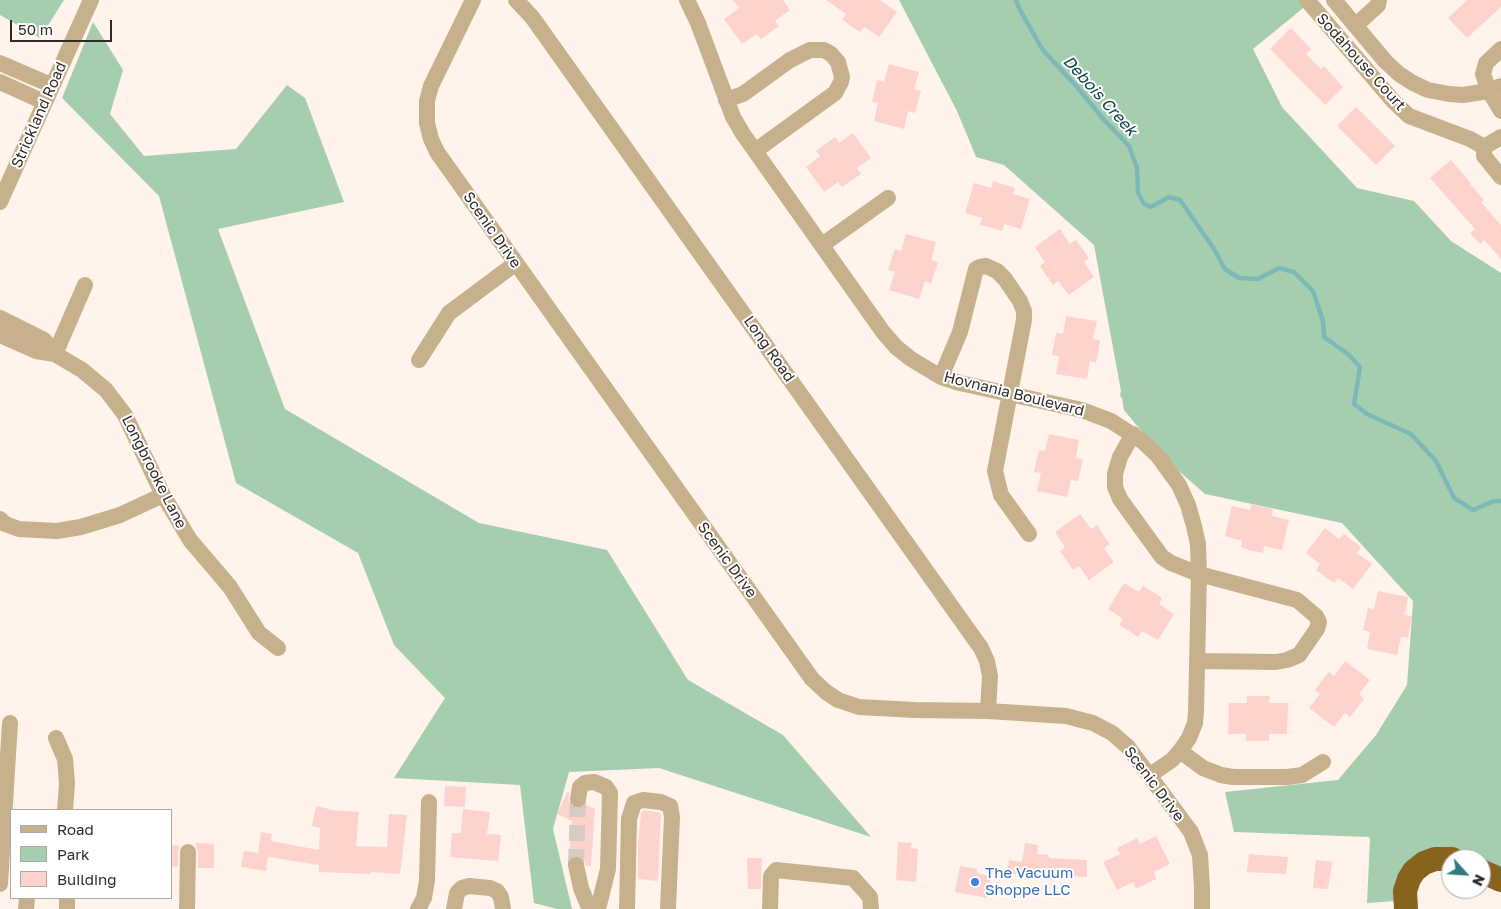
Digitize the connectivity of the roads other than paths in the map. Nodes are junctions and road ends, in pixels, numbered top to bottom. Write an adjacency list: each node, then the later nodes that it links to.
1 (91, 0): 12 (street, Strickland Road)
2 (473, 0): 24 (street, Scenic Drive)
3 (516, 0): 39 (street, Long Road)
4 (687, 0): 14 (street, Hovnania Boulevard)
5 (1307, 0): 18 (street, Sodahouse Court)
6 (1334, 0): 8 (street)
7 (1379, 0): 8 (street)
8 (1356, 25): 13 (street)
9 (1501, 49): 13 (street)
10 (0, 63): 12 (street)
11 (0, 82): 15 (street)
12 (51, 85): 15 (street, Strickland Road)
13 (1495, 89): 16 (street)
14 (726, 100): 19 (street, Hovnania Boulevard); 19 (street)
15 (44, 102): 22 (street, Strickland Road)
16 (1501, 111)
17 (1501, 137): 18 (street)
18 (1484, 147): 20 (street)
19 (755, 151): 23 (street, Hovnania Boulevard)
20 (1501, 177)
21 (888, 198): 23 (street)
22 (0, 202)
23 (822, 245): 30 (street, Hovnania Boulevard)
24 (516, 263): 29 (street); 39 (street, Scenic Drive)
25 (85, 285): 28 (street)
26 (0, 318): 28 (street, Longbrooke Lane)
27 (0, 335): 28 (street, Longbrooke Lane)
28 (55, 354): 33 (street, Longbrooke Lane)
29 (419, 360)
30 (941, 376): 31 (street, Hovnania Boulevard); 31 (street)
31 (1010, 394): 32 (street, Hovnania Boulevard); 35 (street)
32 (1134, 434): 36 (street, Hovnania Boulevard); 36 (street)
33 (163, 495): 34 (street); 37 (street, Longbrooke Lane)
34 (0, 518)
35 (1029, 534)
36 (1199, 574): 38 (street, Hovnania Boulevard); 38 (street)
37 (278, 648)
38 (1198, 661): 42 (street, Hovnania Boulevard)
39 (988, 711): 44 (street, Scenic Drive)
40 (10, 723): 51 (street)
41 (56, 738): 47 (street)
42 (1180, 751): 43 (street); 44 (street, Hovnania Boulevard)
43 (1323, 762)
44 (1150, 775): 62 (street, Scenic Drive)
45 (578, 799): 57 (street)
46 (429, 802): 53 (street)
47 (65, 809)
48 (188, 852): 52 (street)
49 (1441, 859): 63 (highway)
50 (576, 865): 56 (street)
51 (0, 884)
52 (187, 909)
53 (418, 909)
54 (454, 909): 55 (street)
55 (503, 909)
56 (592, 909)
57 (598, 909)
58 (626, 909): 59 (street)
59 (668, 909)
60 (770, 909): 61 (street)
61 (871, 909)
62 (1202, 909)
63 (1406, 909)

